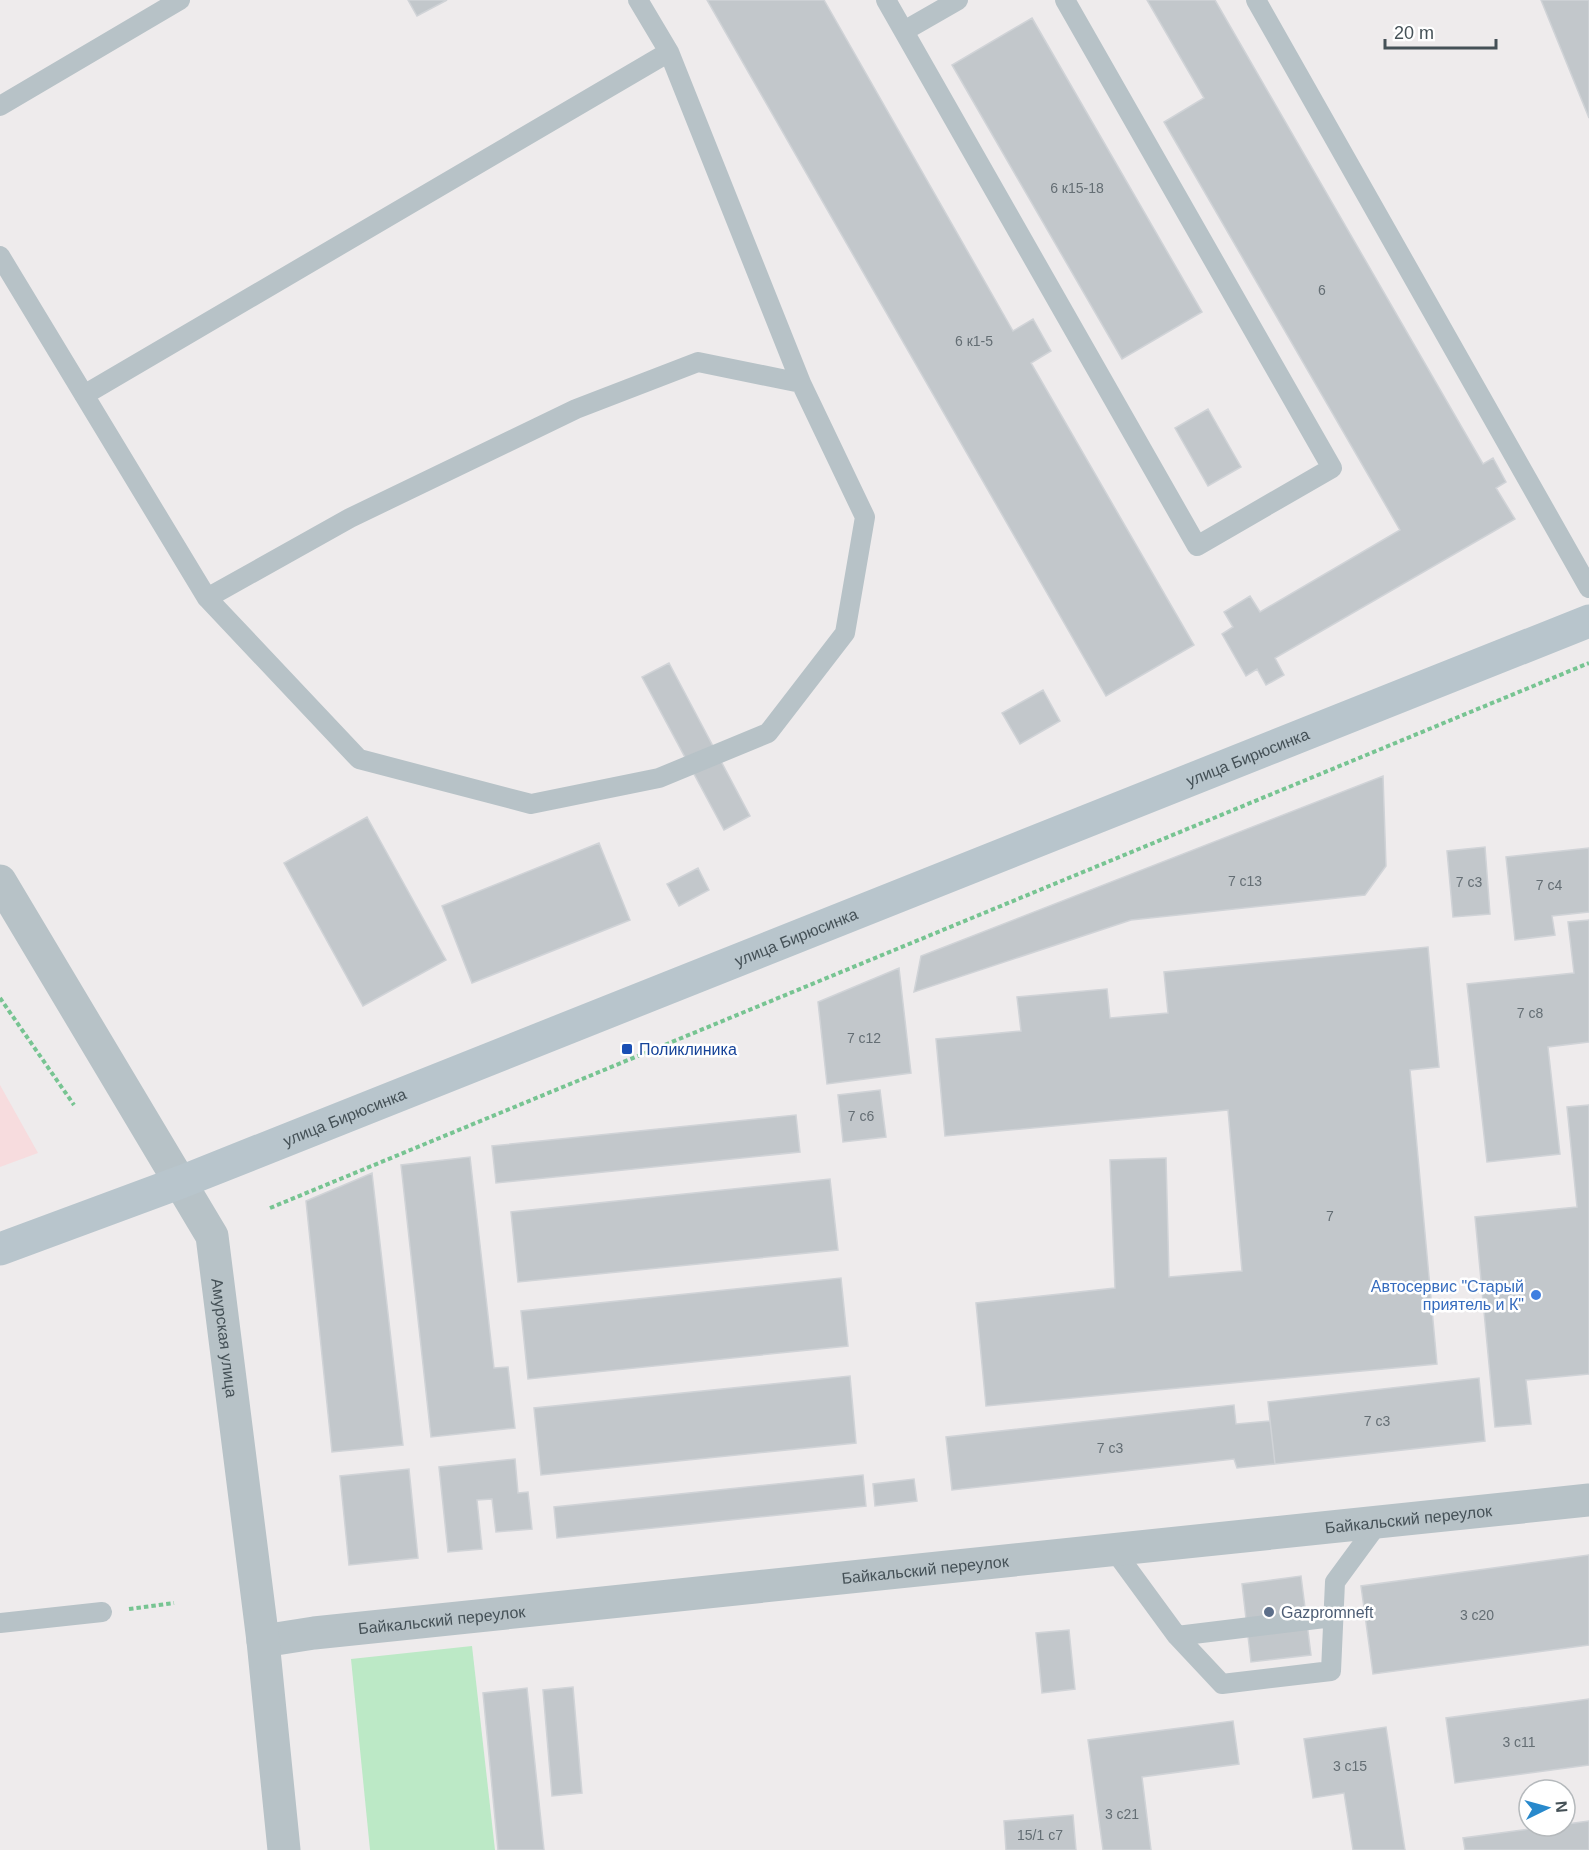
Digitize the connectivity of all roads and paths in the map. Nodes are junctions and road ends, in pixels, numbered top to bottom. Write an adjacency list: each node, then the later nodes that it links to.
1 (180, 0): 9 (lane)
2 (638, 0): 8 (lane)
3 (886, 0): 7 (lane)
4 (958, 0): 7 (lane)
5 (1065, 0): 7 (lane)
6 (1256, 0): 13 (lane)
7 (904, 31)
8 (669, 52): 11 (lane); 12 (lane)
9 (0, 106)
10 (0, 256): 12 (lane)
11 (801, 383): 14 (lane); 14 (lane)
12 (84, 395): 14 (lane)
13 (1589, 588)
14 (207, 598)
15 (1589, 621): 20 (main road, улица Бирюсинка)
16 (1589, 663): 21 (path)
17 (0, 881): 20 (street, Амурская улица)
18 (0, 998): 19 (path)
19 (74, 1105)
20 (181, 1182): 22 (main road, улица Бирюсинка); 31 (street, Амурская улица)
21 (270, 1208)
22 (0, 1249)
23 (1589, 1500): 24 (street, Байкальский переулок)
24 (1379, 1522): 25 (street, Байкальский переулок); 28 (lane)
25 (1114, 1550): 30 (lane); 31 (street, Байкальский переулок)
26 (174, 1603): 27 (path)
27 (102, 1612): 29 (lane)
28 (1333, 1617): 30 (lane); 30 (lane)
29 (0, 1623)
30 (1177, 1636)
31 (263, 1641): 32 (street, Амурская улица)
32 (284, 1850)

